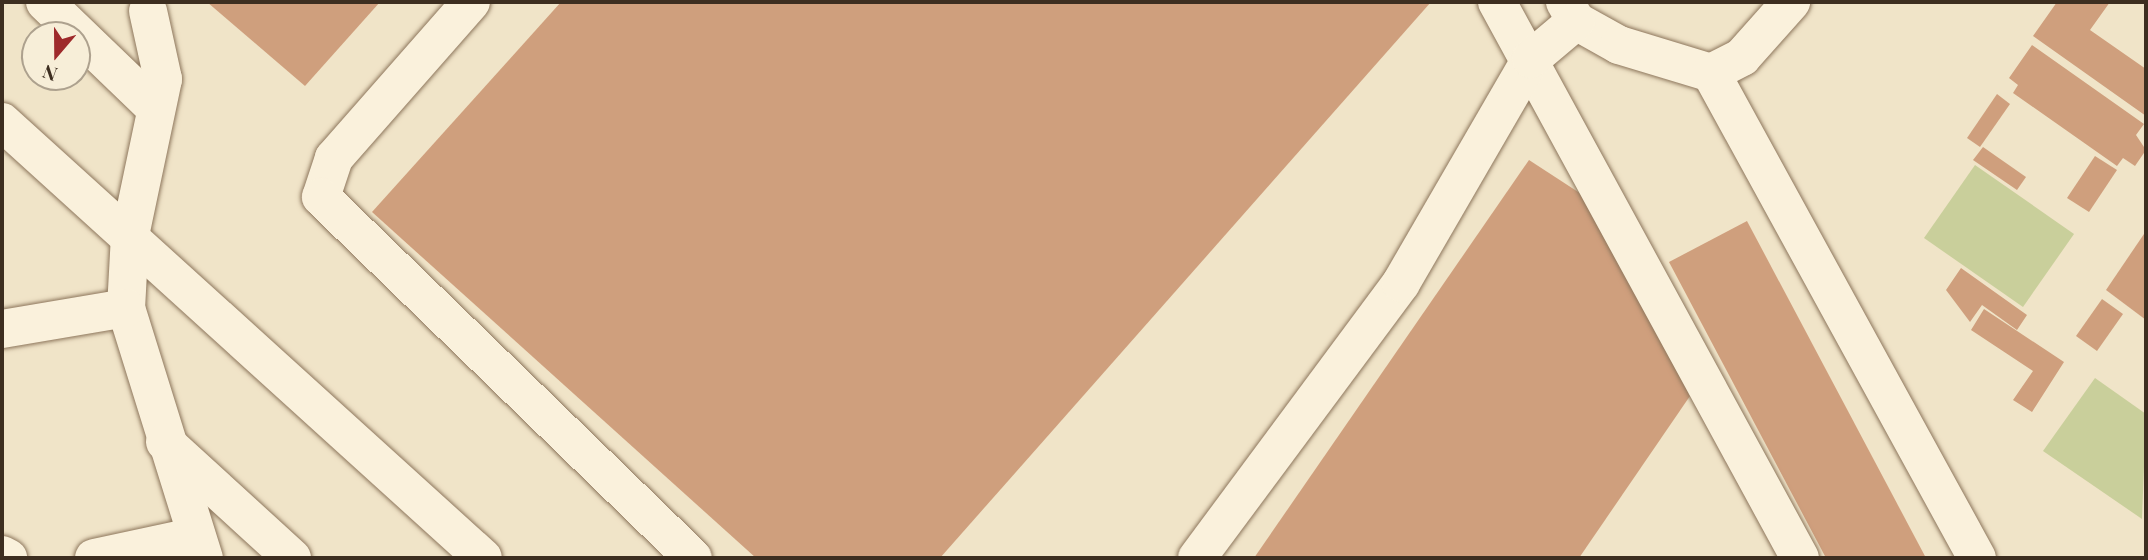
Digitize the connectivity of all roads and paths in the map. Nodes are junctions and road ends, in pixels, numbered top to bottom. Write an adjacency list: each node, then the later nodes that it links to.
1 (45, 2): 9 (lane)
2 (471, 2): 21 (lane)
3 (1497, 2): 7 (lane)
4 (1791, 2): 8 (lane)
5 (148, 11): 9 (lane)
6 (1571, 11): 7 (lane); 8 (lane)
7 (1531, 60): 22 (lane); 23 (lane)
8 (1711, 73): 24 (lane)
9 (156, 109): 11 (lane)
10 (2, 122): 11 (lane)
11 (130, 235): 12 (lane); 20 (lane)
12 (126, 308): 13 (lane); 14 (lane)
13 (2, 329)
14 (163, 441): 15 (lane); 19 (lane)
15 (198, 547): 18 (lane)
16 (2, 555): 17 (lane)
17 (8, 558)
18 (94, 558)
19 (292, 558)
20 (483, 558)
21 (693, 558)
22 (1197, 558)
23 (1800, 558)
24 (1977, 558)

